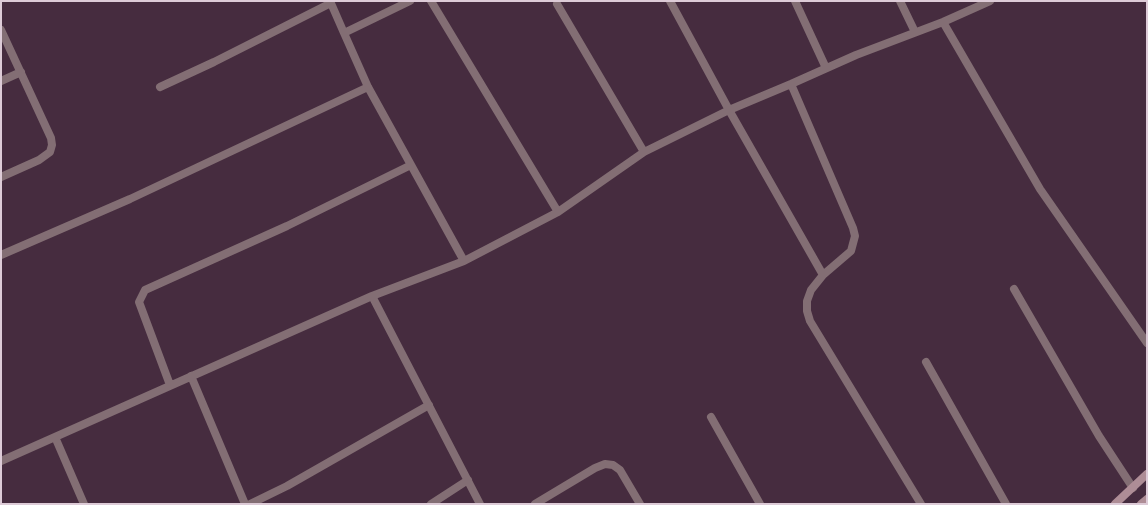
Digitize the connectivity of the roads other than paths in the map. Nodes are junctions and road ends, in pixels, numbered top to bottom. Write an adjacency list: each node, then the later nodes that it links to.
1 (410, 1): 12 (street)
2 (431, 1): 23 (street)
3 (670, 1): 19 (street)
4 (795, 1): 13 (street)
5 (900, 1): 11 (street)
6 (990, 1): 9 (street)
7 (330, 2): 12 (street); 17 (street)
8 (557, 4): 20 (street)
9 (943, 22): 11 (street); 29 (street)
10 (1, 30): 14 (street)
11 (915, 32): 13 (street)
12 (344, 34): 18 (street)
13 (826, 68): 16 (street)
14 (21, 72): 15 (street); 22 (street)
15 (1, 80)
16 (791, 84): 19 (street); 26 (street)
17 (160, 87)
18 (368, 87): 21 (street); 24 (street)
19 (729, 110): 20 (street); 26 (street)
20 (644, 152): 23 (street)
21 (411, 165): 25 (street); 32 (street)
22 (1, 177)
23 (558, 212): 25 (street)
24 (1, 255)
25 (464, 261): 28 (street)
26 (823, 275): 49 (street)
27 (1014, 289): 39 (street)
28 (372, 296): 31 (street); 33 (street)
29 (1147, 343)
30 (926, 362): 50 (street)
31 (191, 376): 32 (street); 42 (street)
32 (170, 386): 35 (street)
33 (429, 405): 38 (street); 43 (street)
34 (711, 417): 48 (street)
35 (55, 437): 36 (street); 41 (street)
36 (1, 461)
37 (1147, 474): 39 (street)
38 (468, 480): 44 (street); 45 (street)
39 (1133, 488): 51 (street)
40 (1147, 499): 52 (street)
41 (84, 504)
42 (245, 504)
43 (250, 504)
44 (431, 504)
45 (480, 504)
46 (535, 504): 47 (street)
47 (640, 504)
48 (760, 504)
49 (921, 504)
50 (1006, 504)
51 (1115, 504)
52 (1141, 504)

